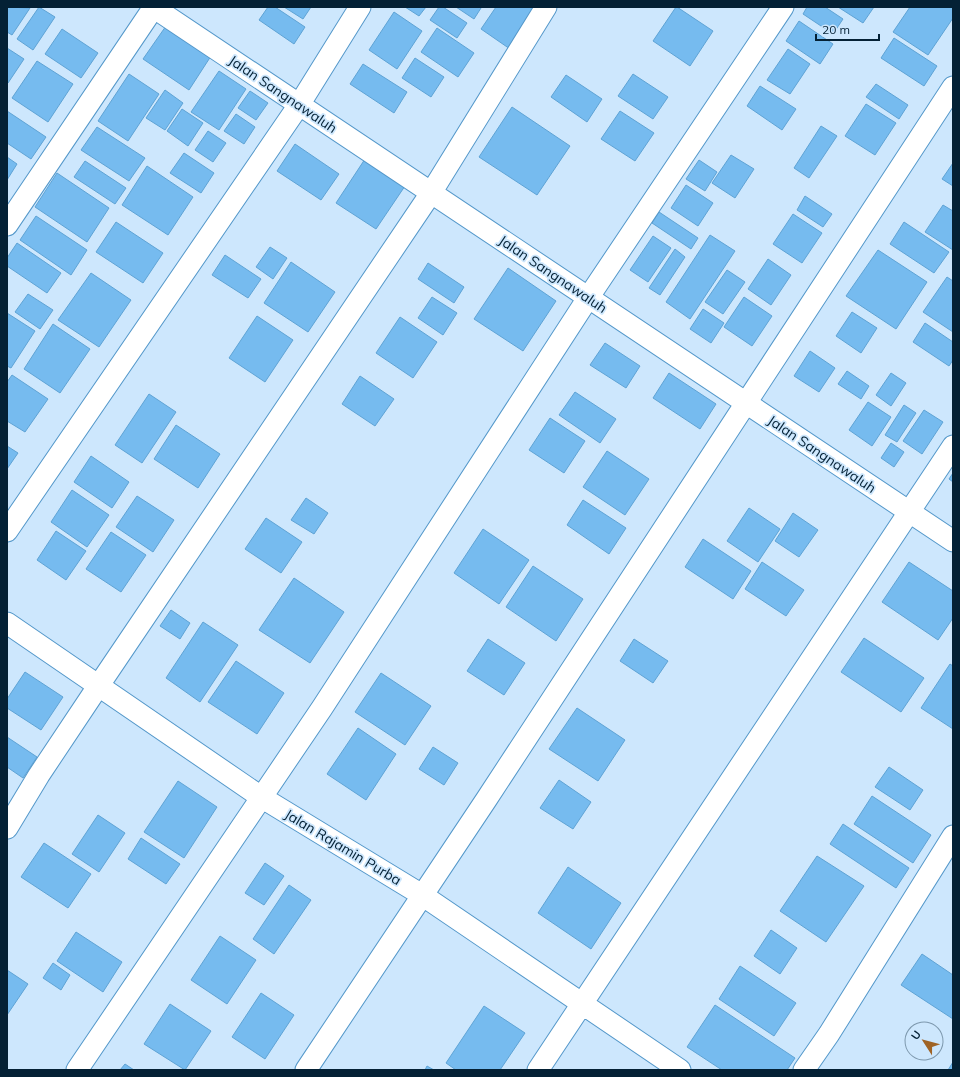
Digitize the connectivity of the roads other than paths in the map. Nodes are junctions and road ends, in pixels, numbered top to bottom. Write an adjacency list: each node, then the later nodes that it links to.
1 (153, 7): 6 (street, Jalan Sangnawaluh); 8 (street)
2 (360, 7): 6 (street)
3 (546, 7): 7 (street)
4 (783, 7): 9 (street)
5 (953, 87): 10 (street)
6 (299, 105): 7 (street, Jalan Sangnawaluh); 13 (street)
7 (431, 193): 9 (street, Jalan Sangnawaluh); 16 (street)
8 (7, 225)
9 (588, 298): 10 (street, Jalan Sangnawaluh); 17 (street)
10 (745, 403): 12 (street, Jalan Sangnawaluh); 20 (street)
11 (953, 446): 12 (street)
12 (909, 512): 14 (street, Jalan Sangnawaluh); 21 (street)
13 (7, 531)
14 (953, 541)
15 (7, 623): 16 (street, Jalan Rajamin Purba)
16 (99, 685): 17 (street, Jalan Rajamin Purba); 18 (street)
17 (261, 797): 20 (street, Jalan Rajamin Purba); 22 (street)
18 (7, 828)
19 (953, 836): 26 (street)
20 (422, 894): 21 (street, Jalan Rajamin Purba); 23 (street)
21 (582, 1003): 24 (street); 25 (street, Jalan Rajamin Purba)
22 (77, 1070)
23 (306, 1070)
24 (538, 1070)
25 (680, 1070)
26 (804, 1070)

